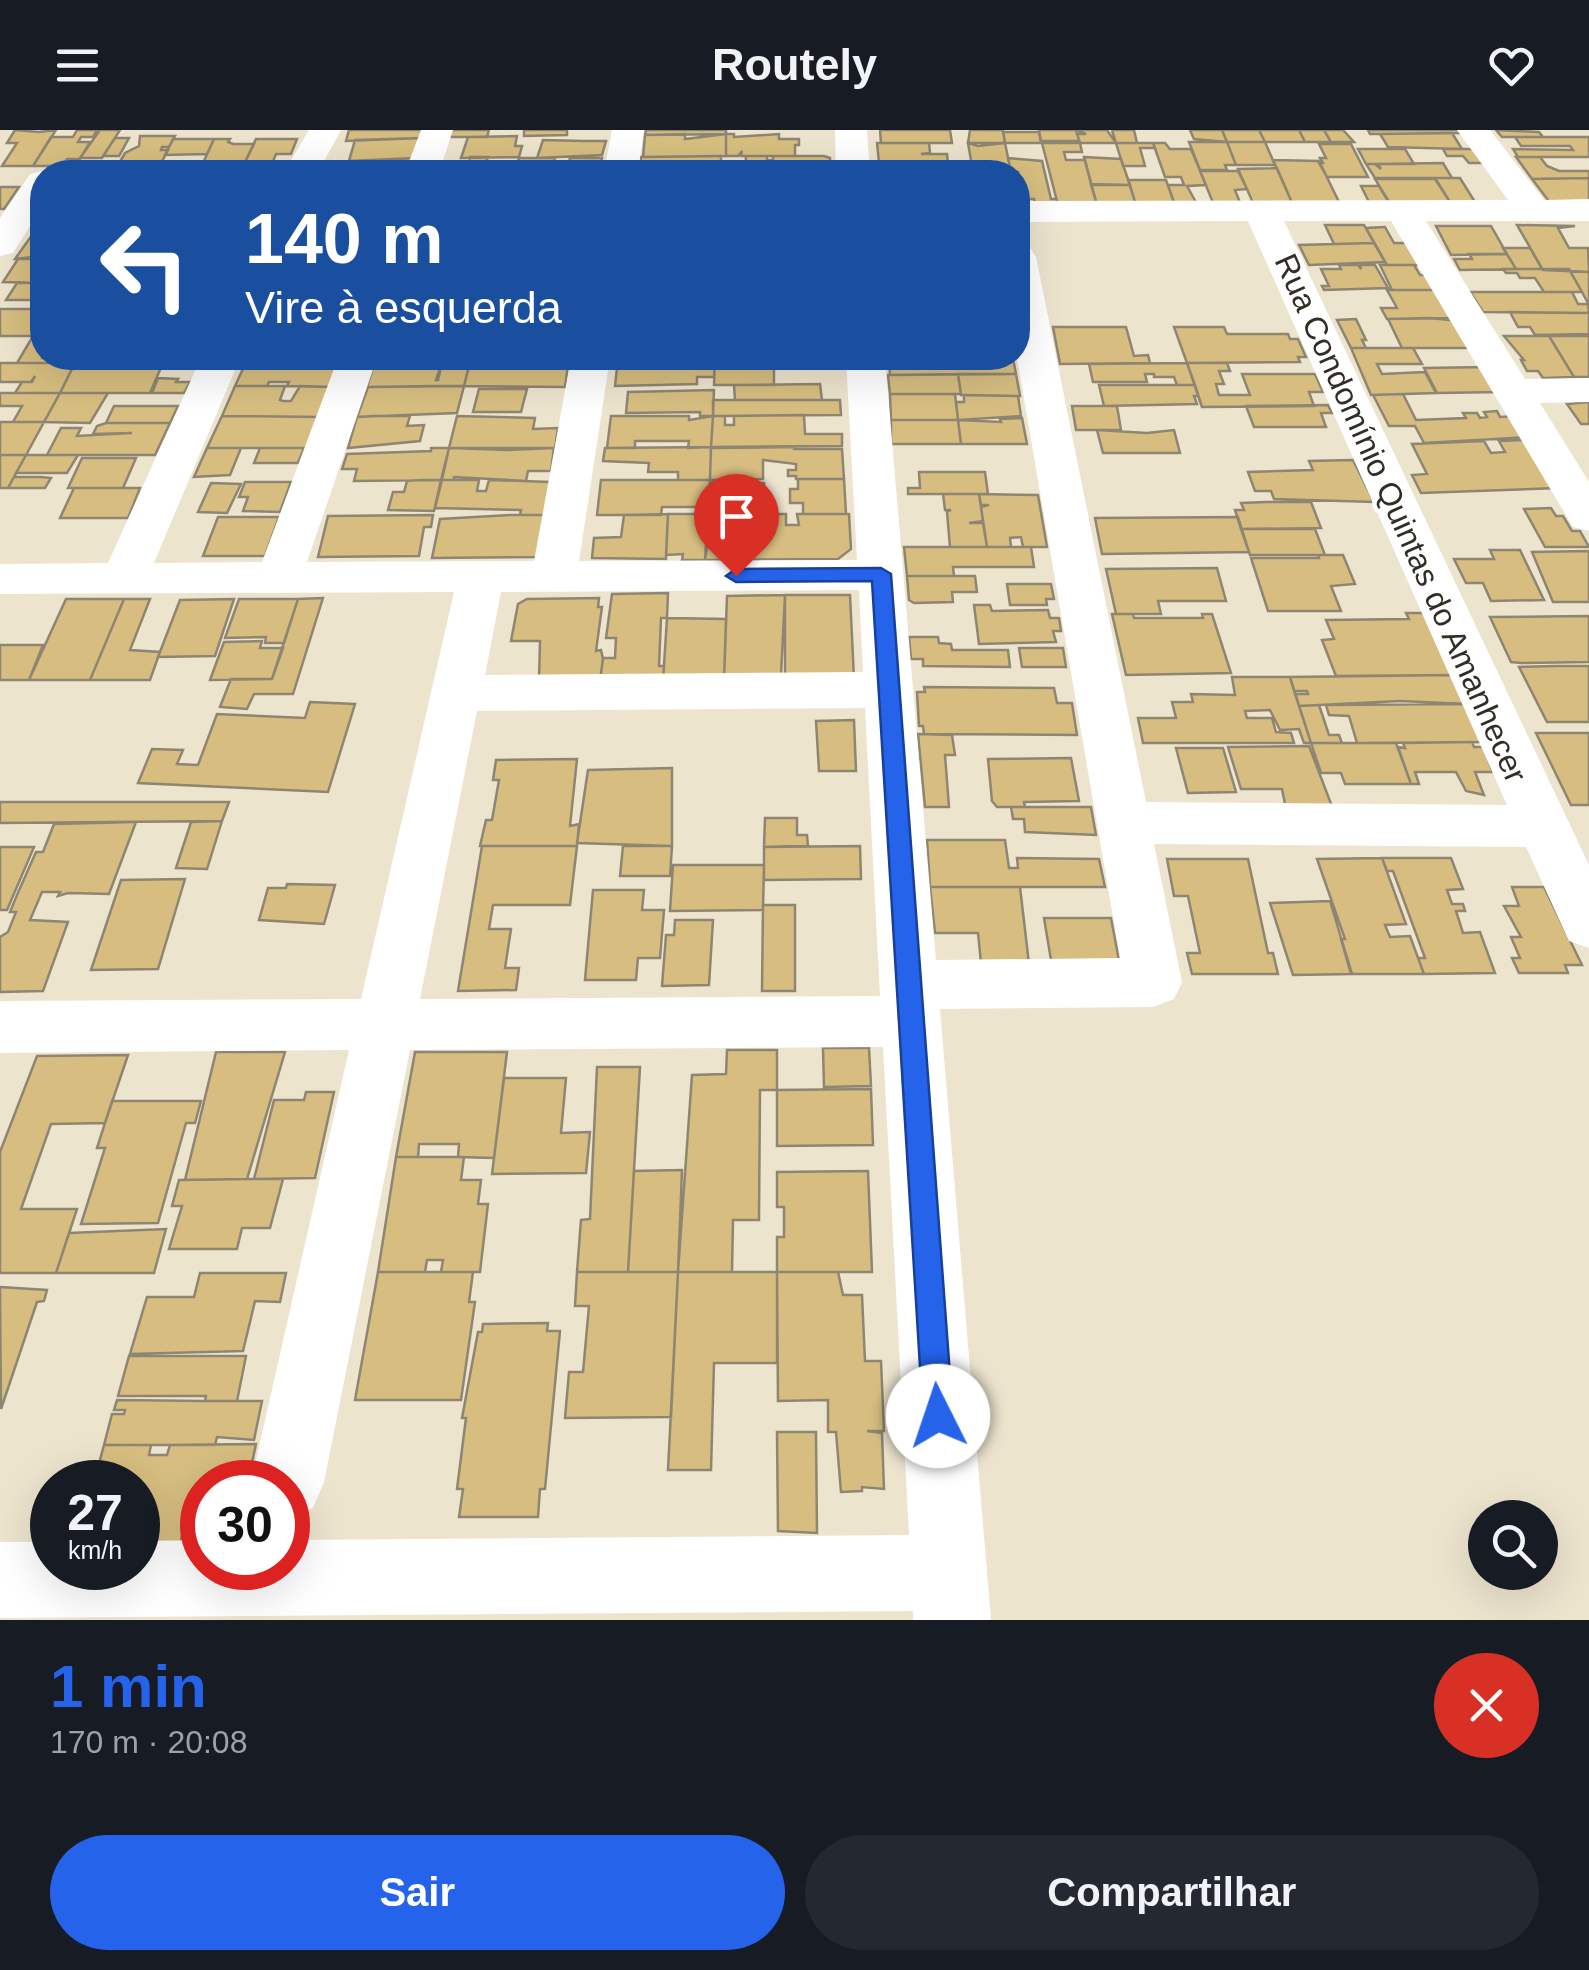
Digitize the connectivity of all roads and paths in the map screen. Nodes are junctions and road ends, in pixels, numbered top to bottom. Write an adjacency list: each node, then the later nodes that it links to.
1 (325, 130): 6 (street)
2 (437, 130): 7 (street)
3 (628, 130): 8 (street)
4 (851, 130): 9 (street)
5 (1474, 130): 15 (street)
6 (308, 160)
7 (426, 160)
8 (623, 160)
9 (853, 160)
10 (0, 180): 11 (street)
11 (30, 180)
12 (30, 199): 18 (street)
13 (1261, 210): 14 (street); 17 (street); 37 (street, Rua Condomínio Quintas do Amanhecer)
14 (1402, 210): 15 (street); 25 (street)
15 (1534, 210): 16 (street)
16 (1589, 210)
17 (1030, 211)
18 (0, 245)
19 (1030, 323): 36 (street)
20 (215, 370): 32 (street)
21 (353, 370): 31 (street)
22 (588, 370): 30 (street)
23 (867, 370): 28 (street)
24 (1589, 390): 25 (street)
25 (1512, 392): 26 (street)
26 (1575, 471): 27 (street)
27 (1589, 517)
28 (881, 574): 30 (street); 34 (street)
29 (480, 577): 30 (street); 31 (street); 35 (street)
30 (554, 577)
31 (279, 578): 32 (street)
32 (124, 579): 33 (street)
33 (0, 580)
34 (889, 690): 35 (street); 39 (street)
35 (456, 692): 40 (street)
36 (1121, 823): 37 (street, Rua Condomínio Quintas do Amanhecer); 39 (street)
37 (1541, 826): 38 (street, Rua Condomínio Quintas do Amanhecer)
38 (1589, 925)
39 (911, 1003): 40 (street); 46 (street)
40 (384, 1025): 41 (street); 42 (street)
41 (0, 1027)
42 (291, 1460)
43 (180, 1575): 45 (street)
44 (310, 1575): 46 (street)
45 (0, 1580)
46 (950, 1597)

